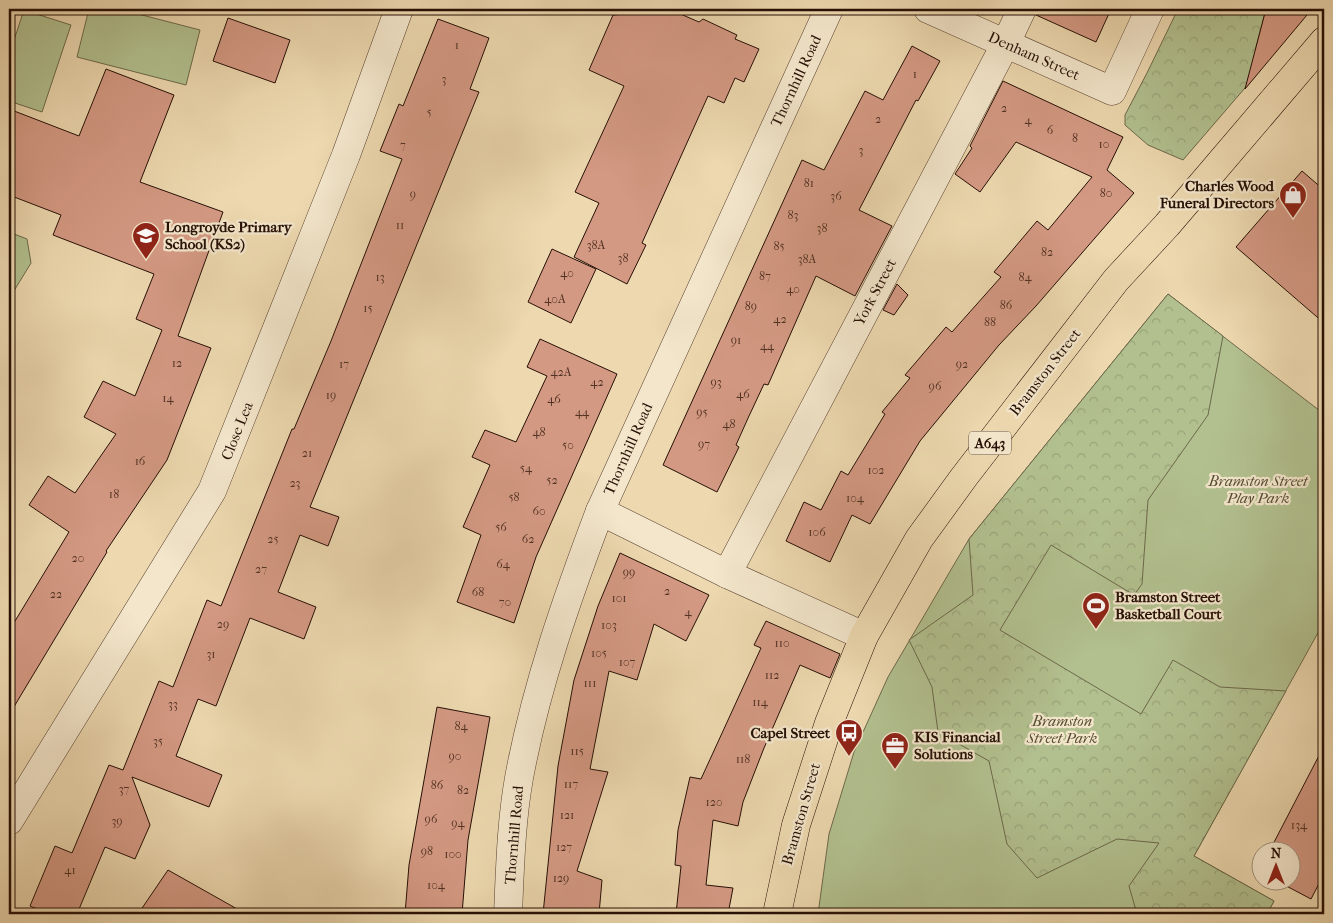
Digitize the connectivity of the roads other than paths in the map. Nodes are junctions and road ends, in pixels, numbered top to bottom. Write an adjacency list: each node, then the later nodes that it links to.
1 (399, 9): 11 (street, Close Lea)
2 (829, 9): 8 (street, Thornhill Road)
3 (928, 9): 7 (street, Denham Street)
4 (1022, 9): 7 (street, York Street)
5 (1150, 9): 7 (street, Denham Street)
6 (1324, 41): 10 (main road, Bramston Street / A643)
7 (1006, 43): 9 (street, York Street)
8 (600, 511): 9 (street); 12 (street, Thornhill Road)
9 (727, 574): 10 (street)
10 (864, 636): 13 (main road, Bramston Street / A643)
11 (9, 821)
12 (508, 914)
13 (777, 914)

